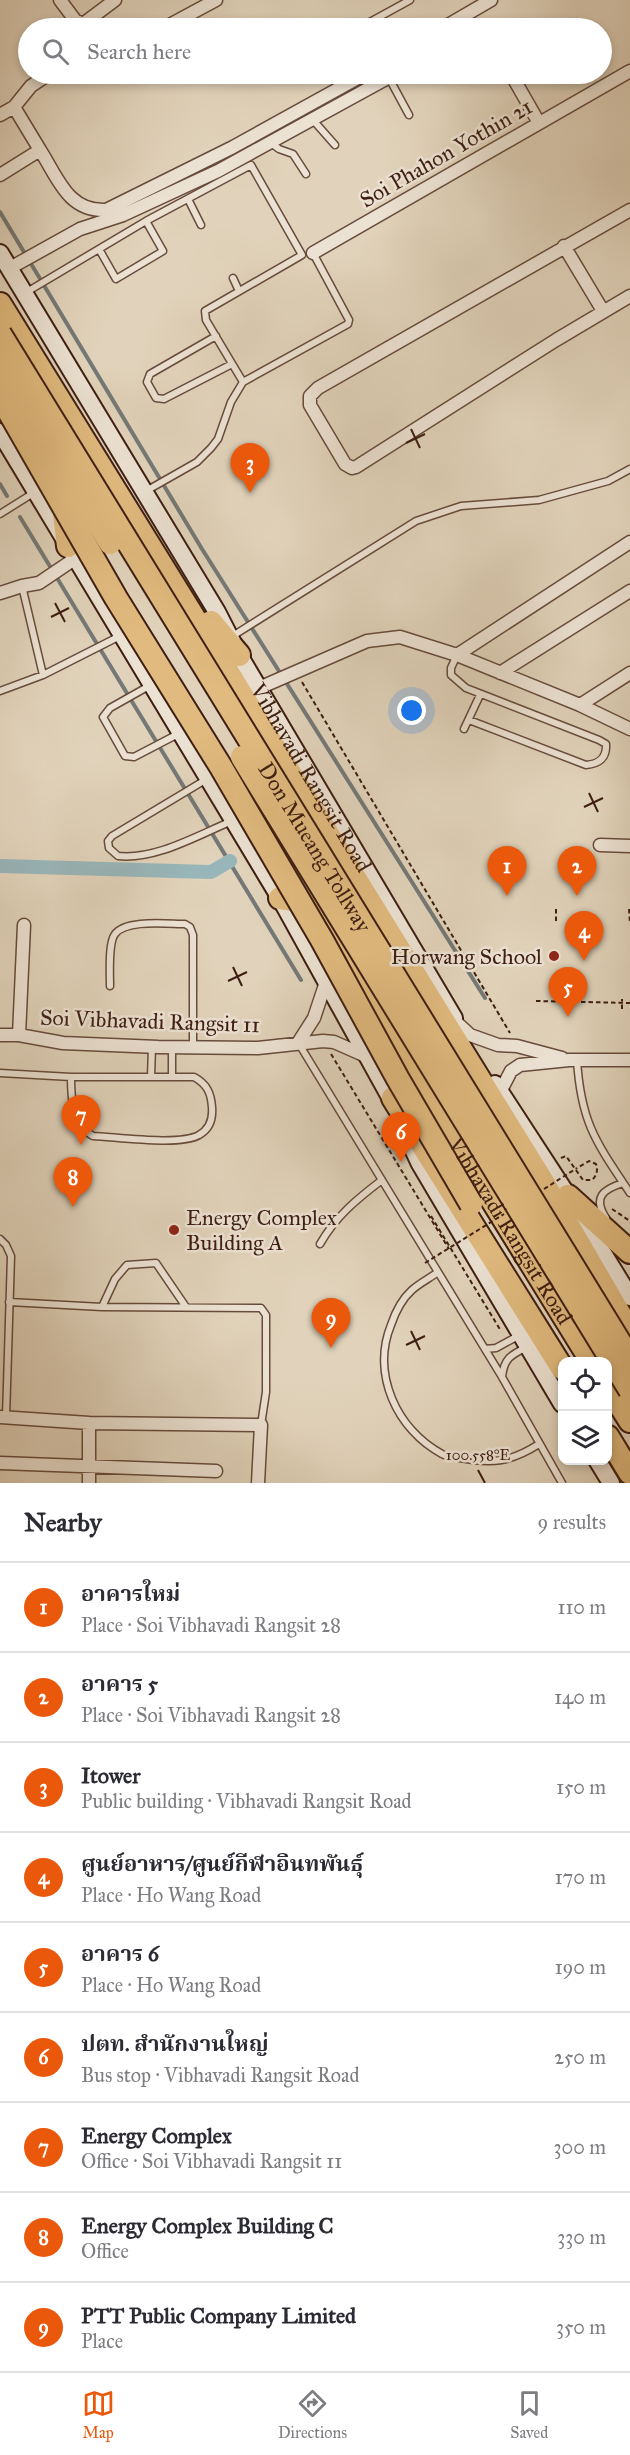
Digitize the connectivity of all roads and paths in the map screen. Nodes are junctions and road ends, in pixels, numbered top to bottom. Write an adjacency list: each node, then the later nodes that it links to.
1 (60, 0): 6 (street)
2 (115, 0): 7 (street)
3 (216, 0): 8 (street)
4 (410, 0): 9 (lane)
5 (491, 0): 10 (street)
6 (74, 18)
7 (91, 18)
8 (183, 18)
9 (377, 18)
10 (460, 18)
11 (630, 71): 12 (street, Soi Phahon Yothin 21)
12 (612, 81)
13 (34, 84): 19 (street)
14 (347, 84): 26 (street)
15 (376, 84): 22 (street)
16 (396, 84): 21 (lane)
17 (517, 84): 23 (street)
18 (607, 84): 23 (street, Soi Phahon Yothin 21)
19 (14, 107): 20 (street); 26 (street)
20 (0, 115)
21 (409, 115)
22 (312, 119): 24 (street); 25 (lane)
23 (539, 123): 36 (street, Soi Phahon Yothin 21)
24 (271, 142): 28 (lane); 37 (street)
25 (335, 144)
26 (40, 150): 27 (street)
27 (0, 174)
28 (306, 174)
29 (188, 199): 31 (lane); 32 (lane); 36 (lane)
30 (630, 210): 33 (street)
31 (146, 221): 34 (lane); 34 (lane)
32 (201, 225)
33 (564, 246): 44 (street); 44 (street)
34 (99, 249): 41 (lane)
35 (0, 253): 37 (main road)
36 (308, 254): 39 (lane); 49 (lane)
37 (10, 268): 41 (main road)
38 (233, 278): 39 (lane)
39 (239, 291): 46 (lane)
40 (0, 292): 55 (highway)
41 (25, 293): 55 (main road)
42 (630, 296): 44 (street)
43 (0, 304): 126 (highway, Vibhavadi Rangsit Road)
44 (603, 311)
45 (0, 334): 137 (highway, Don Mueang Tollway, bridge)
46 (216, 336): 47 (lane); 47 (lane)
47 (232, 364): 49 (lane)
48 (0, 366): 140 (highway, Don Mueang Tollway, bridge)
49 (243, 382): 55 (lane)
50 (0, 395): 54 (highway, Vibhavadi Rangsit Road); 135 (highway, bridge)
51 (0, 432): 53 (main road, Vibhavadi Rangsit Road)
52 (630, 469): 63 (lane)
53 (35, 492): 56 (lane); 58 (main road, Vibhavadi Rangsit Road)
54 (62, 493): 58 (highway); 83 (highway, Vibhavadi Rangsit Road)
55 (139, 499): 63 (highway)
56 (0, 514)
57 (630, 542): 64 (street)
58 (69, 558): 59 (street); 62 (main road, Vibhavadi Rangsit Road)
59 (22, 586): 61 (street); 68 (lane)
60 (630, 591): 66 (street)
61 (0, 593)
62 (122, 635): 68 (lane); 69 (main road, Vibhavadi Rangsit Road)
63 (235, 646): 70 (main road, Vibhavadi Rangsit Road)
64 (458, 655): 65 (street); 66 (street); 72 (lane)
65 (296, 672): 70 (street); 100 (path)
66 (500, 673): 73 (street)
67 (630, 673): 73 (street)
68 (43, 675): 71 (lane)
69 (152, 685): 77 (main road, Vibhavadi Rangsit Road); 77 (lane)
70 (259, 688): 95 (main road, Vibhavadi Rangsit Road)
71 (0, 691)
72 (480, 695): 74 (lane); 74 (lane)
73 (580, 705): 76 (street)
74 (469, 720): 75 (lane)
75 (464, 729)
76 (630, 729)
77 (180, 733): 78 (main road, Vibhavadi Rangsit Road)
78 (208, 779): 79 (main road, Vibhavadi Rangsit Road); 79 (lane)
79 (234, 820): 82 (main road, Vibhavadi Rangsit Road)
80 (600, 845): 81 (street)
81 (630, 846)
82 (280, 898): 83 (highway); 89 (main road, Vibhavadi Rangsit Road)
83 (314, 903): 136 (highway, Vibhavadi Rangsit Road)
84 (556, 908): 86 (path)
85 (630, 909): 87 (path)
86 (556, 921)
87 (630, 923)
88 (24, 924): 97 (street)
89 (326, 982): 99 (street); 104 (main road, Vibhavadi Rangsit Road)
90 (110, 986): 103 (lane)
91 (622, 999): 94 (path, bridge)
92 (536, 1001): 93 (path)
93 (630, 1004)
94 (621, 1009)
95 (457, 1023): 100 (street); 111 (main road, Vibhavadi Rangsit Road)
96 (0, 1035): 97 (street, Soi Vibhavadi Rangsit 11)
97 (19, 1035): 101 (street, Soi Vibhavadi Rangsit 11)
98 (323, 1041): 99 (street, Soi Vibhavadi Rangsit 11); 104 (street, Soi Vibhavadi Rangsit 11); 119 (path)
99 (298, 1043): 103 (street, Soi Vibhavadi Rangsit 11); 115 (lane)
100 (517, 1046): 105 (street)
101 (152, 1047): 102 (street, Soi Vibhavadi Rangsit 11); 109 (lane)
102 (172, 1047): 103 (street, Soi Vibhavadi Rangsit 11); 110 (lane)
103 (193, 1047)
104 (368, 1056): 112 (main road, Vibhavadi Rangsit Road)
105 (573, 1060): 106 (street); 111 (street); 116 (lane)
106 (630, 1060)
107 (0, 1073): 108 (lane)
108 (71, 1077): 109 (lane); 110 (lane)
109 (151, 1077): 110 (lane)
110 (172, 1077)
111 (500, 1092): 118 (main road, Vibhavadi Rangsit Road)
112 (393, 1098): 133 (main road, Vibhavadi Rangsit Road); 138 (highway)
113 (558, 1160): 114 (path)
114 (577, 1168)
115 (382, 1180): 122 (lane); 125 (lane)
116 (623, 1183): 117 (lane); 120 (lane)
117 (630, 1193)
118 (568, 1196): 123 (highway); 126 (main road, Vibhavadi Rangsit Road)
119 (427, 1212): 124 (path, bridge); 131 (path)
120 (614, 1225)
121 (0, 1239): 127 (lane)
122 (320, 1244)
123 (630, 1252)
124 (425, 1263)
125 (438, 1272): 134 (lane); 148 (lane)
126 (620, 1298): 130 (highway); 132 (highway, Vibhavadi Rangsit Road)
127 (9, 1302): 128 (lane); 143 (lane)
128 (102, 1307): 129 (lane); 129 (lane)
129 (186, 1307): 147 (lane)
130 (630, 1327)
131 (501, 1331)
132 (630, 1332)
133 (524, 1341): 134 (lane); 139 (lane); 142 (main road, Vibhavadi Rangsit Road)
134 (485, 1349): 139 (lane)
135 (569, 1357)
136 (589, 1357)
137 (630, 1359)
138 (558, 1362)
139 (502, 1377): 148 (lane)
140 (630, 1390)
141 (612, 1392): 145 (highway)
142 (558, 1397)
143 (3, 1418): 146 (street)
144 (612, 1420): 150 (highway)
145 (630, 1420)
146 (89, 1423): 147 (street); 153 (street)
147 (261, 1425): 157 (street)
148 (539, 1444): 158 (lane)
149 (612, 1444): 155 (highway)
150 (630, 1448)
151 (0, 1463): 153 (street)
152 (600, 1465): 159 (main road)
153 (90, 1467): 154 (street); 156 (street)
154 (216, 1471)
155 (630, 1473)
156 (89, 1483)
157 (258, 1483)
158 (562, 1483)
159 (611, 1483)

